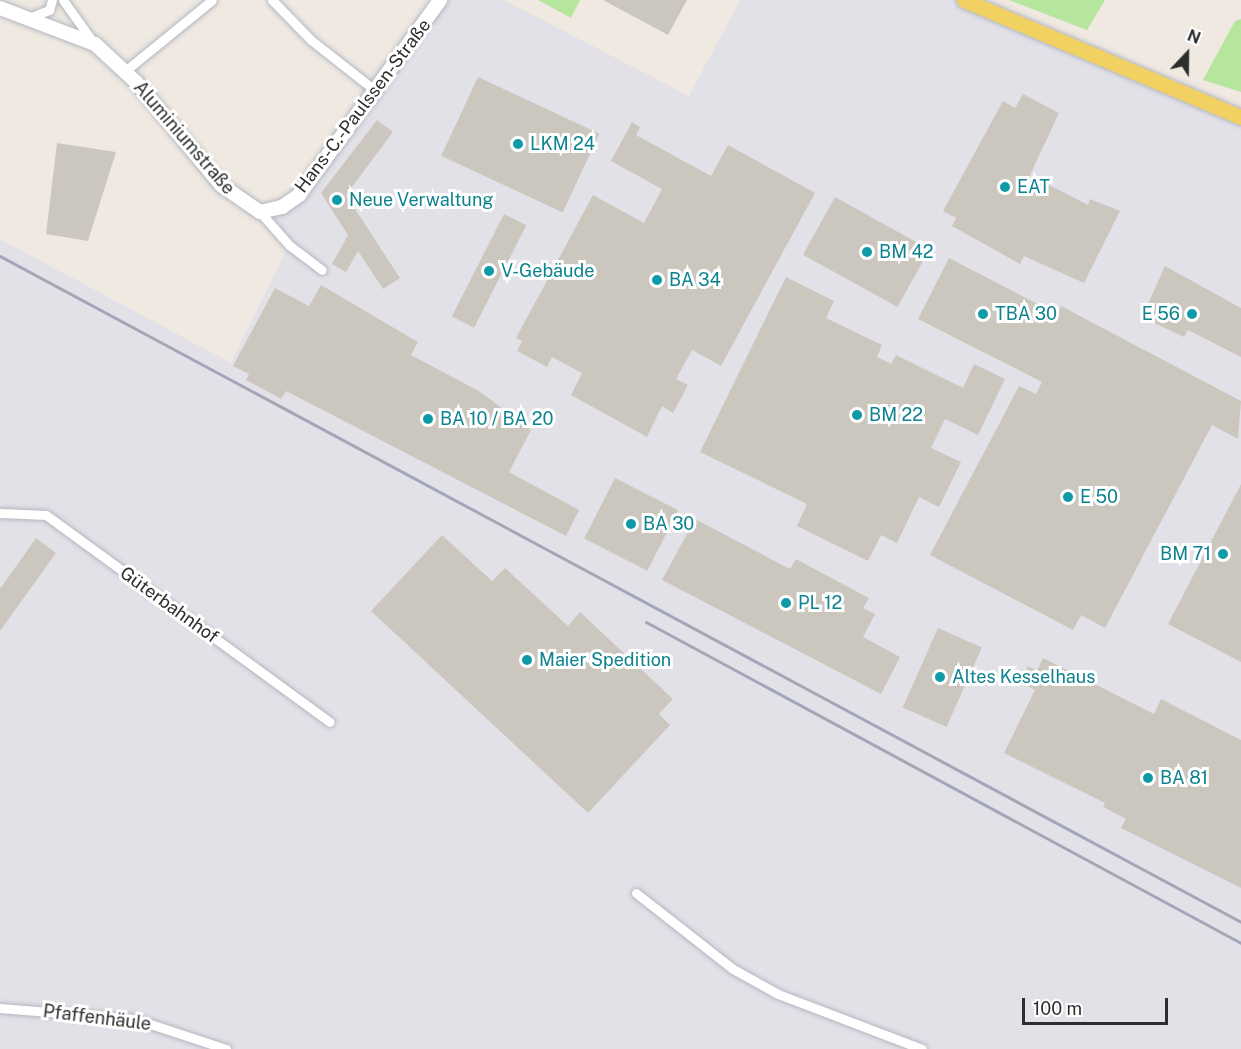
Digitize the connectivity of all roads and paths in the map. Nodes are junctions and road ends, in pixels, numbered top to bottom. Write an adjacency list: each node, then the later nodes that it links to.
1 (52, 0): 8 (street)
2 (62, 0): 9 (street, Aluminiumstraße); 10 (street, Aluminiumstraße)
3 (212, 0): 11 (street)
4 (272, 0): 12 (street)
5 (440, 0): 12 (street, Hans-C.-Paulssen-Straße)
6 (964, 0): 13 (main road)
7 (0, 8): 8 (street)
8 (29, 18): 9 (street)
9 (77, 33): 10 (street, Aluminiumstraße)
10 (95, 44): 11 (street, Aluminiumstraße)
11 (125, 71): 14 (street, Aluminiumstraße)
12 (377, 92): 14 (street, Hans-C.-Paulssen-Straße)
13 (1241, 117)
14 (260, 212): 15 (street)
15 (322, 270)
16 (0, 513): 17 (street, Güterbahnhof)
17 (330, 722)
18 (636, 893): 21 (street)
19 (0, 1008): 20 (street, Pfaffenhäule)
20 (226, 1049)
21 (922, 1049)

